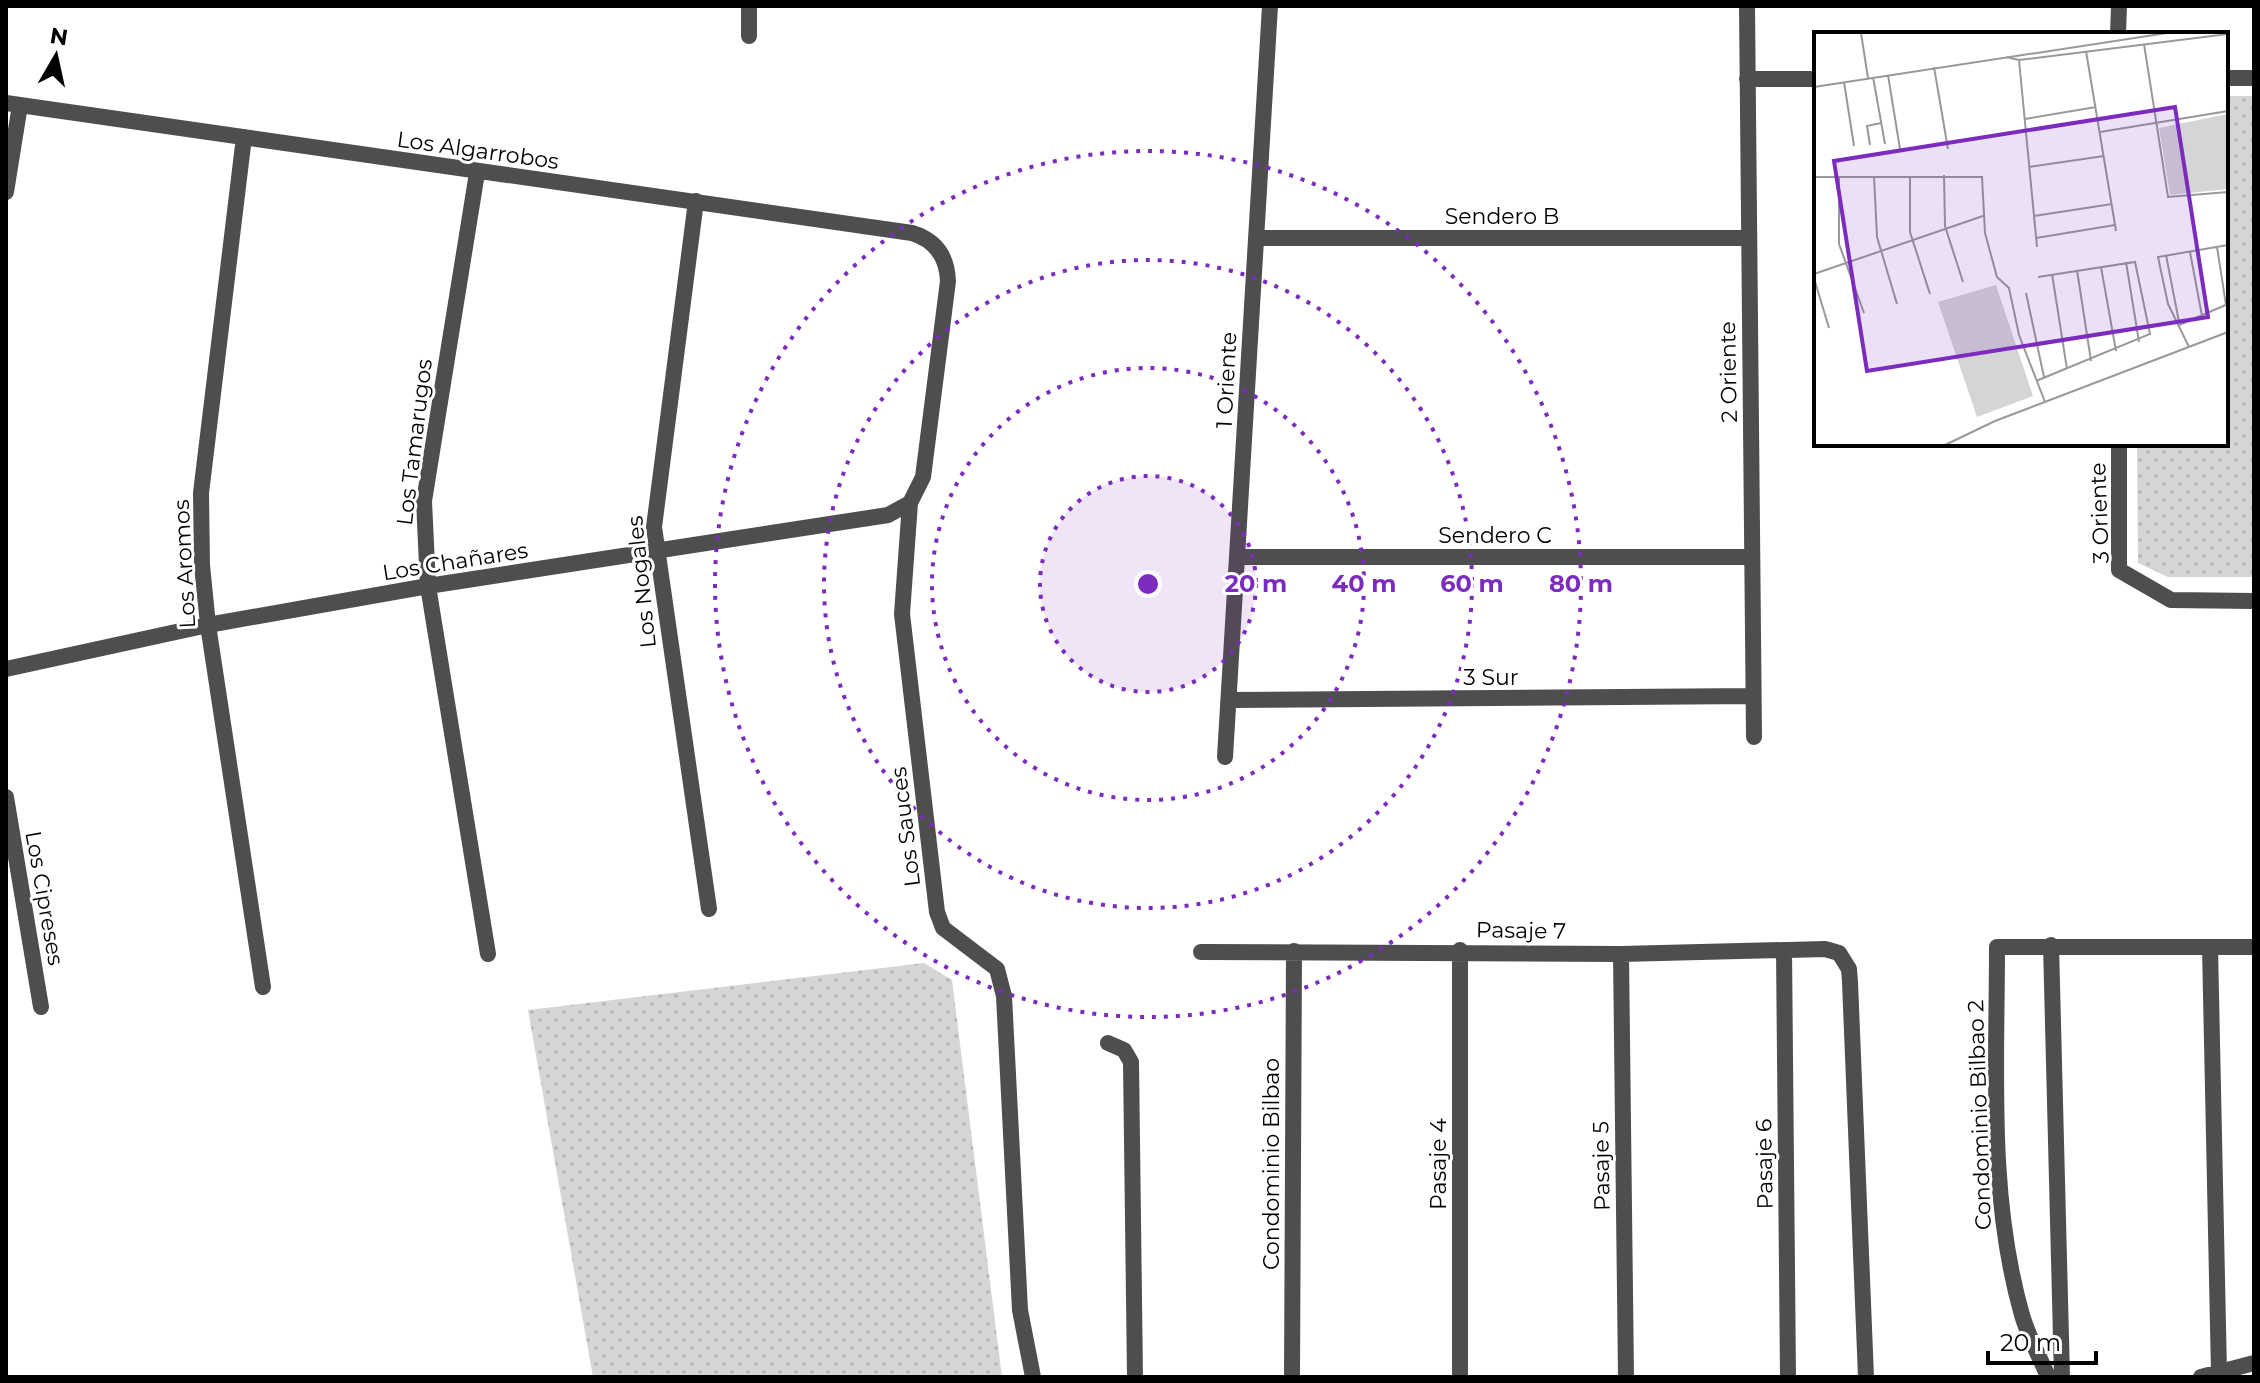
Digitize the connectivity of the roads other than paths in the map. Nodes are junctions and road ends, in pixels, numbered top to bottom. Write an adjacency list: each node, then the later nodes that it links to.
1 (749, 6): 6 (street)
2 (1270, 6): 16 (street, 1 Oriente)
3 (1747, 6): 9 (street, 2 Oriente)
4 (2119, 6): 5 (street)
5 (2118, 32)
6 (749, 36)
7 (2228, 78): 8 (street)
8 (2254, 78)
9 (1747, 79): 10 (street); 17 (street, 2 Oriente)
10 (1814, 79)
11 (13, 104): 12 (street, Los Algarrobos); 14 (street)
12 (244, 137): 13 (street, Los Algarrobos); 26 (street, Los Aromos)
13 (477, 173): 15 (street, Los Algarrobos); 24 (street, Los Tamarugos)
14 (6, 192)
15 (696, 201): 18 (street, Los Algarrobos); 21 (street, Los Nogales)
16 (1256, 238): 17 (street, Sendero B); 22 (street, 1 Oriente)
17 (1749, 238): 23 (street, 2 Oriente)
18 (939, 250): 20 (street, Los Sauces)
19 (2119, 446): 25 (street, 3 Oriente)
20 (910, 503): 21 (street, Los Chañares); 48 (street, Los Sauces)
21 (655, 552): 24 (street, Los Chañares); 33 (street, Los Nogales)
22 (1237, 557): 23 (street, Sendero C); 29 (street, 1 Oriente)
23 (1752, 557): 28 (street, 2 Oriente)
24 (428, 586): 26 (street, Los Chañares); 41 (street, Los Tamarugos)
25 (2254, 601)
26 (208, 625): 27 (street, Los Chañares); 43 (street, Los Aromos)
27 (6, 669)
28 (1753, 696): 29 (street, 3 Sur); 30 (street, 2 Oriente)
29 (1229, 700): 31 (street, 1 Oriente)
30 (1754, 737)
31 (1225, 757)
32 (6, 797): 44 (street, Los Cipreses)
33 (709, 909)
34 (2051, 945): 35 (street, Condominio Bilbao 2); 55 (street, Condominio Bilbao 2); 56 (street)
35 (2210, 947): 36 (street, Condominio Bilbao 2); 47 (street)
36 (2254, 947)
37 (1460, 950): 39 (street, Pasaje 7); 42 (street, Pasaje 7); 51 (street, Pasaje 4)
38 (1784, 950): 42 (street, Pasaje 7); 53 (street, Pasaje 6); 54 (street, Pasaje 7)
39 (1294, 951): 40 (street, Pasaje 7); 50 (street, Condominio Bilbao)
40 (1201, 952)
41 (488, 954)
42 (1621, 954): 52 (street, Pasaje 5)
43 (263, 987)
44 (41, 1007)
45 (1108, 1043): 49 (street)
46 (2254, 1363): 47 (street)
47 (2219, 1373): 57 (street)
48 (1033, 1377)
49 (1135, 1377)
50 (1292, 1377)
51 (1460, 1377)
52 (1626, 1377)
53 (1788, 1377)
54 (1866, 1377)
55 (2048, 1377)
56 (2062, 1377)
57 (2201, 1377)

